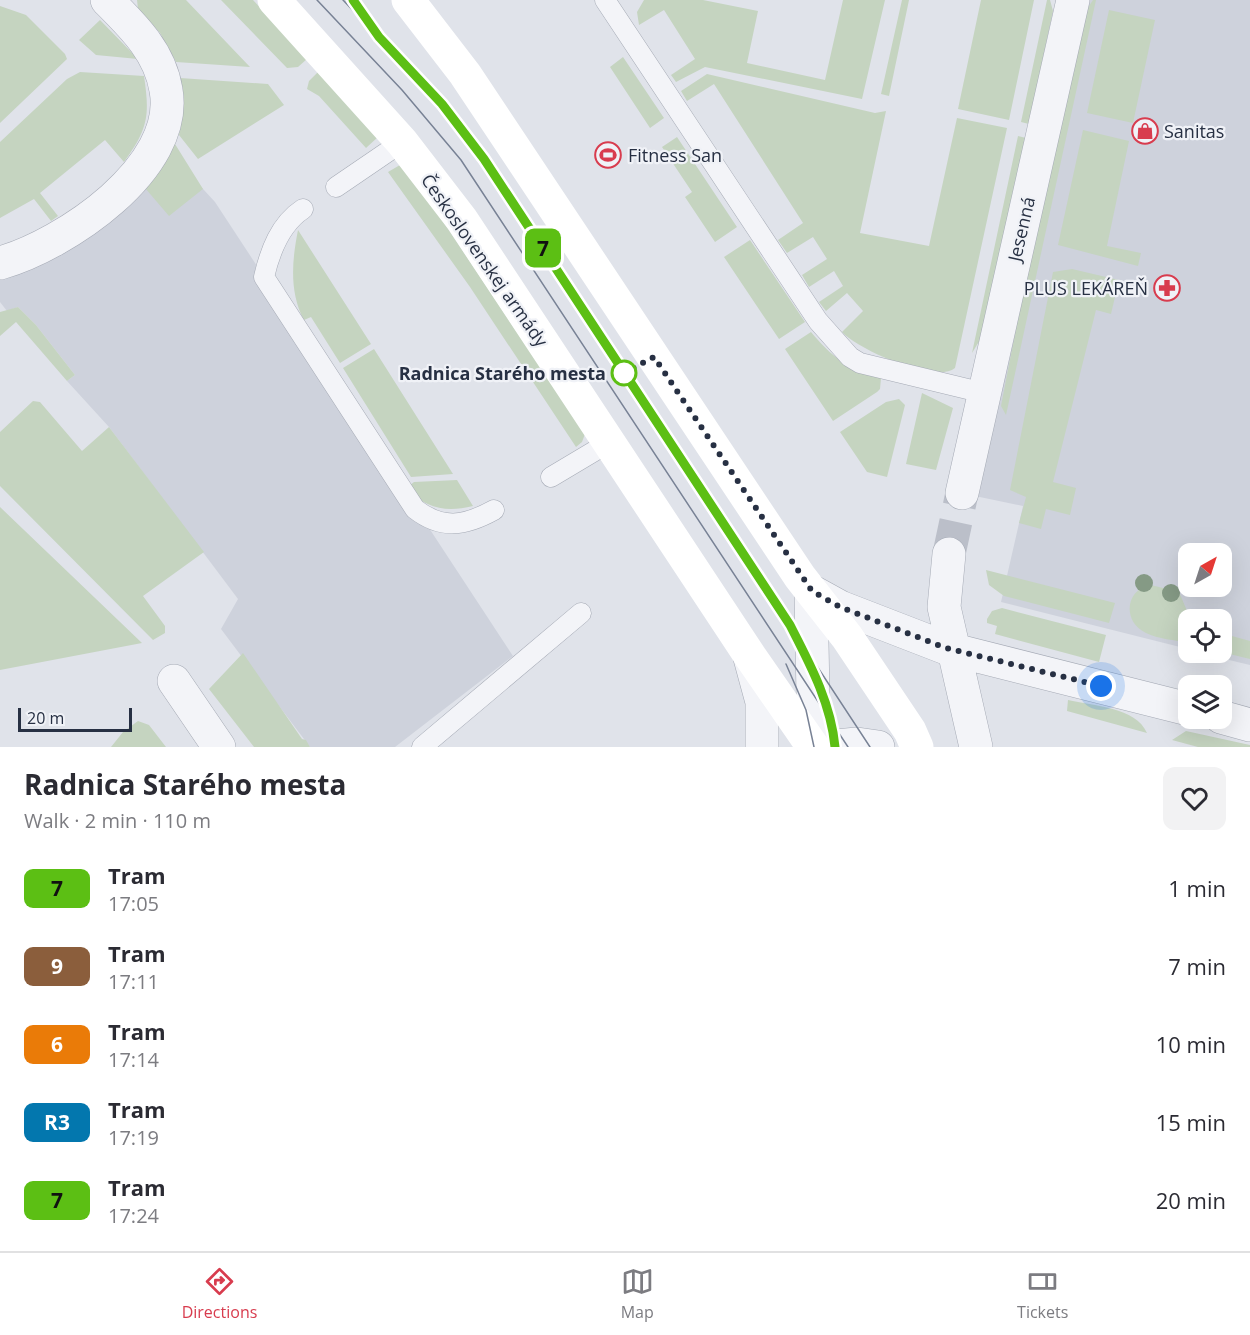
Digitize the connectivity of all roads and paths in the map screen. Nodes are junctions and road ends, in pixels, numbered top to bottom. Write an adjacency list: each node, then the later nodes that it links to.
1 (107, 0): 9 (street)
2 (274, 0): 6 (street, Československej armády)
3 (605, 0): 10 (lane)
4 (1073, 0): 10 (street, Jesenná)
5 (414, 4): 16 (street)
6 (402, 142): 7 (lane); 11 (street, Československej armády)
7 (336, 187)
8 (303, 209): 14 (lane)
9 (0, 263)
10 (984, 393): 13 (street, Jesenná)
11 (608, 443): 12 (lane); 19 (street, Československej armády)
12 (551, 477)
13 (962, 493)
14 (494, 510)
15 (949, 554): 18 (street)
16 (812, 591): 18 (street); 27 (street); 30 (street)
17 (581, 613): 25 (lane)
18 (953, 649): 21 (street); 31 (street)
19 (750, 656): 26 (street); 27 (street, Československej armády)
20 (174, 681): 24 (street)
21 (1178, 706)
22 (1232, 720): 23 (street)
23 (1250, 725)
24 (219, 747)
25 (422, 747)
26 (762, 747)
27 (814, 747)
28 (826, 747): 29 (street)
29 (878, 747)
30 (917, 747)
31 (976, 747)

